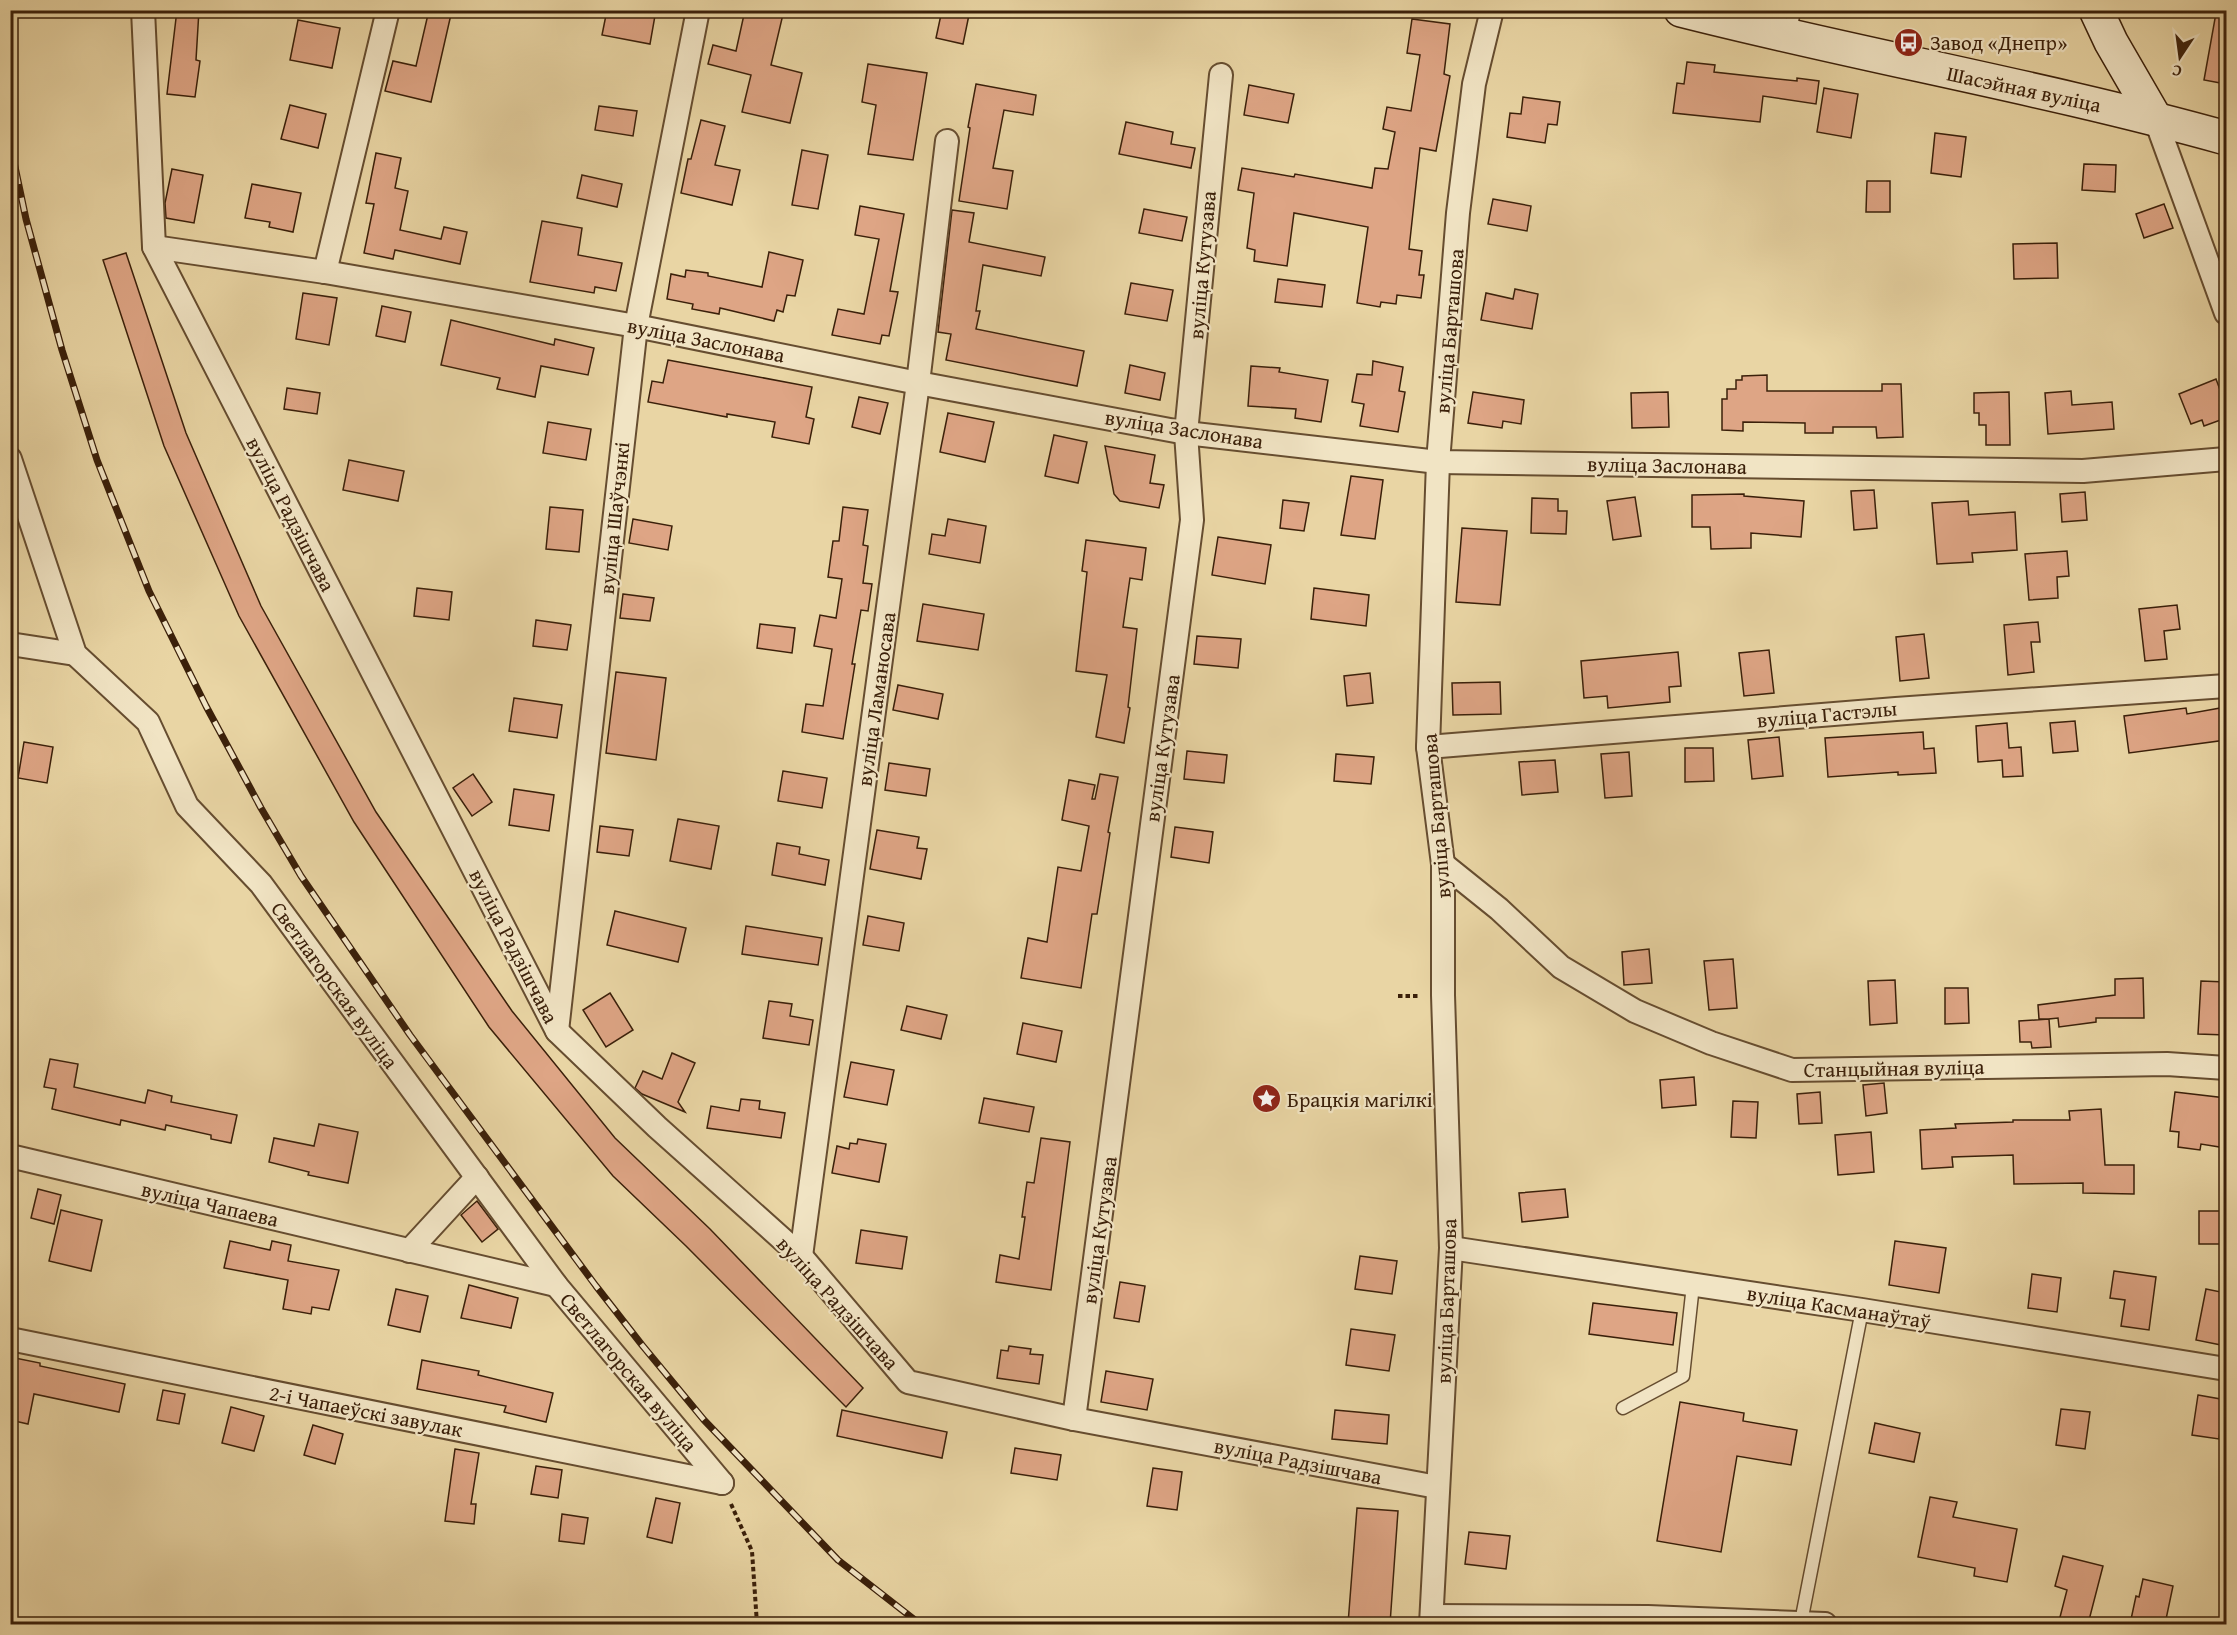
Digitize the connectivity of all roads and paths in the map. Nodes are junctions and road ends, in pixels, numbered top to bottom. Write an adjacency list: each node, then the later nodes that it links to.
1 (143, 10): 12 (street, вуліца Радзішчава)
2 (388, 10): 13 (street)
3 (698, 10): 15 (street, вуліца Шаўчэнкі)
4 (1492, 10): 20 (street, вуліца Барташова)
5 (1681, 10): 7 (main road, Шасэйная вуліца)
6 (2096, 10): 9 (main road)
7 (1791, 24): 9 (main road, Шасэйная вуліца)
8 (1221, 75): 17 (street, вуліца Кутузава)
9 (2155, 118): 10 (main road, Шасэйная вуліца); 14 (street)
10 (2226, 138)
11 (947, 141): 16 (street, вуліца Ламаносава)
12 (154, 247): 13 (street, вуліца Заслонава); 26 (street, вуліца Радзішчава)
13 (325, 272): 15 (street, вуліца Заслонава)
14 (2226, 313)
15 (636, 326): 16 (street, вуліца Заслонава); 26 (street, вуліца Шаўчэнкі)
16 (918, 383): 17 (street, вуліца Заслонава); 32 (street, вуліца Ламаносава)
17 (1186, 433): 20 (street, вуліца Заслонава); 39 (street, вуліца Кутузава)
18 (10, 459): 22 (street, Светлагорская вуліца)
19 (2226, 459): 20 (street, вуліца Заслонава)
20 (1438, 462): 24 (street, вуліца Барташова)
21 (10, 644): 22 (street)
22 (75, 654): 29 (street, Светлагорская вуліца)
23 (2226, 686): 24 (street, вуліца Гастэлы)
24 (1428, 747): 25 (street, вуліца Барташова)
25 (1443, 864): 27 (street, Станцыйная вуліца); 30 (street, вуліца Барташова)
26 (557, 1030): 32 (street, вуліца Радзішчава)
27 (2226, 1068)
28 (10, 1156): 31 (street, вуліца Чапаева)
29 (477, 1178): 31 (street); 33 (street, Светлагорская вуліца)
30 (1451, 1248): 34 (street, вуліца Касманаўтаў); 41 (street, вуліца Барташова)
31 (409, 1251): 33 (street, вуліца Чапаева)
32 (801, 1256): 39 (street, вуліца Радзішчава)
33 (556, 1285): 40 (street, Светлагорская вуліца)
34 (1693, 1285): 35 (street, вуліца Касманаўтаў); 38 (lane)
35 (1862, 1310): 37 (street, вуліца Касманаўтаў); 44 (lane)
36 (10, 1339): 40 (street, 2-і Чапаеўскі завулак)
37 (2226, 1369)
38 (1623, 1408)
39 (1074, 1419): 41 (street, вуліца Радзішчава)
40 (722, 1483): 45 (path)
41 (1437, 1486): 42 (street, вуліца Барташова)
42 (1431, 1620): 43 (street)
43 (1651, 1621): 44 (street)
44 (1802, 1622): 46 (street)
45 (757, 1624)
46 (1825, 1624)

